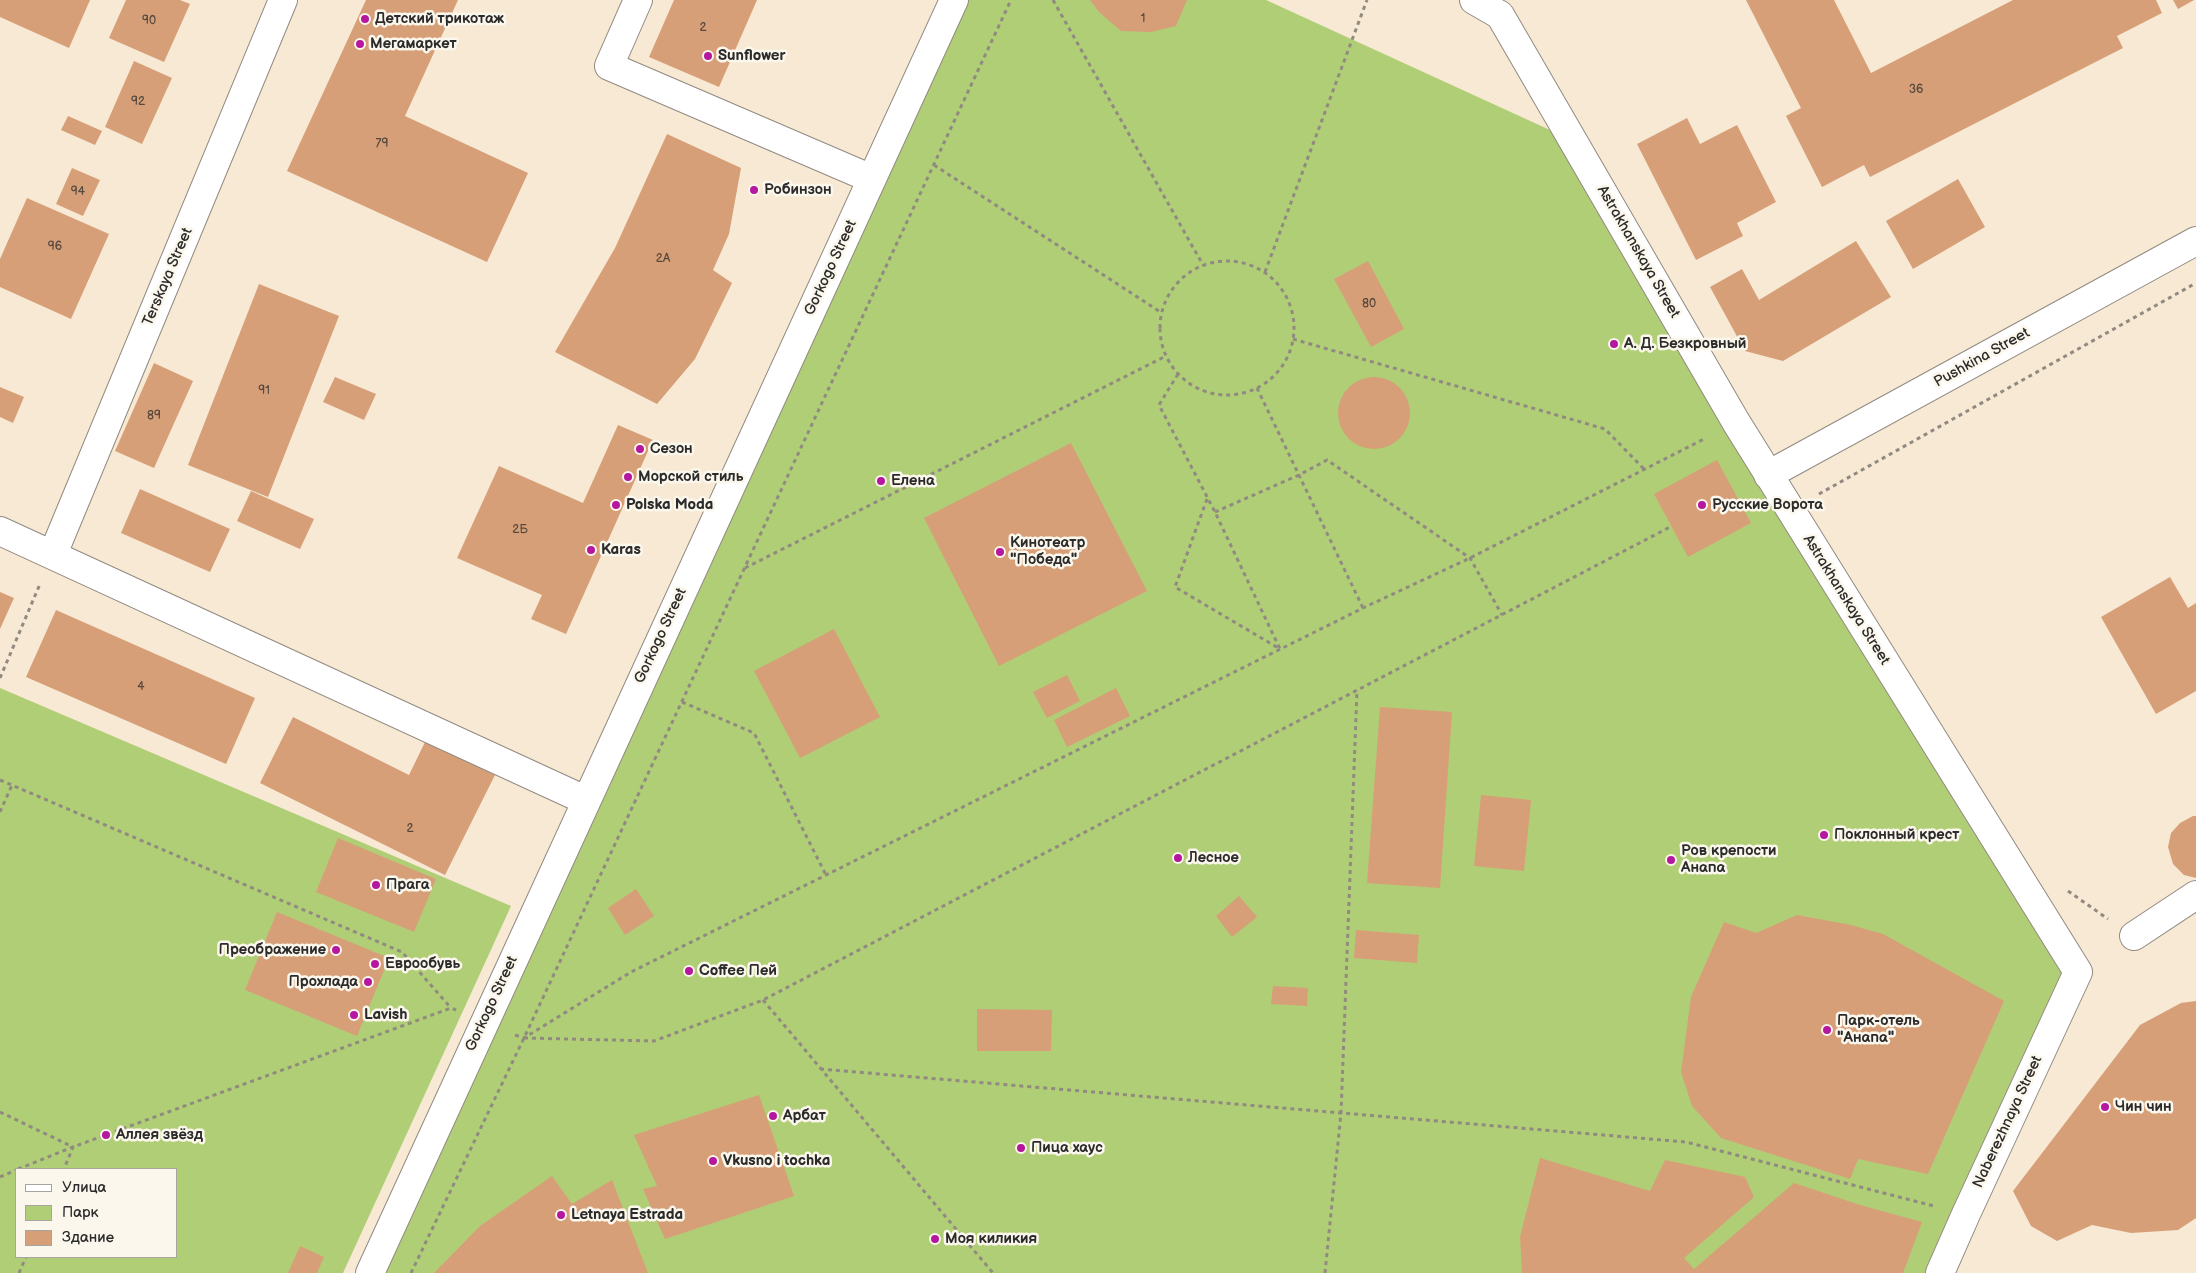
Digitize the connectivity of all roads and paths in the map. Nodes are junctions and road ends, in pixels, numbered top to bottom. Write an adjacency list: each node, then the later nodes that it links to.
1 (283, 0): 28 (street, Terskaya Street)
2 (638, 0): 9 (street)
3 (954, 0): 9 (street, Gorkogo Street)
4 (1011, 0): 8 (path)
5 (1053, 0): 11 (path)
6 (1367, 0): 12 (path)
7 (1474, 0): 19 (street, Astrakhanskaya Street)
8 (934, 165): 14 (path); 30 (path)
9 (872, 179): 39 (street, Gorkogo Street)
10 (2196, 241): 22 (street, Pushkina Street)
11 (1203, 265): 12 (path); 14 (path)
12 (1265, 272): 15 (path)
13 (2196, 283): 24 (path)
14 (1162, 313): 16 (path)
15 (1293, 339): 18 (path); 20 (path)
16 (1166, 356): 17 (path); 30 (path)
17 (1178, 374): 18 (path); 23 (path)
18 (1257, 388): 21 (path)
19 (1736, 422): 20 (path); 22 (street, Astrakhanskaya Street)
20 (1644, 469): 29 (path)
21 (1299, 475): 25 (path); 29 (path); 31 (path)
22 (1768, 475): 45 (street, Astrakhanskaya Street)
23 (1208, 498): 25 (path); 33 (path)
24 (1823, 503)
25 (1214, 512): 33 (path)
26 (1672, 526): 32 (path)
27 (0, 531): 28 (street)
28 (53, 554): 34 (path); 39 (street)
29 (1470, 558): 31 (path); 32 (path)
30 (744, 569): 36 (path)
31 (1363, 608): 33 (path)
32 (1502, 615): 35 (path)
33 (1280, 649): 41 (path)
34 (0, 678)
35 (1357, 690): 46 (path); 52 (path)
36 (682, 702): 41 (path); 49 (path)
37 (0, 780): 38 (path)
38 (12, 785): 40 (path); 47 (path)
39 (585, 800): 48 (street, Gorkogo Street)
40 (0, 812)
41 (826, 875): 49 (path)
42 (2062, 887): 44 (path)
43 (2196, 895): 44 (street)
44 (2134, 936)
45 (2078, 972): 58 (street, Naberezhnaya Street)
46 (763, 1000): 49 (path); 50 (path)
47 (451, 1008): 48 (path); 53 (path)
48 (483, 1023): 49 (path); 61 (street, Gorkogo Street)
49 (524, 1038): 62 (path)
50 (820, 1069): 52 (path); 63 (path)
51 (0, 1112): 53 (path)
52 (1341, 1113): 58 (path); 64 (path)
53 (73, 1147): 54 (path); 55 (path)
54 (22, 1168)
55 (64, 1168)
56 (15, 1171): 57 (path)
57 (0, 1177)
58 (1966, 1214): 65 (street, Naberezhnaya Street)
59 (26, 1258): 60 (path)
60 (20, 1273)
61 (370, 1273)
62 (411, 1273)
63 (993, 1273)
64 (1325, 1273)
65 (1940, 1273)

